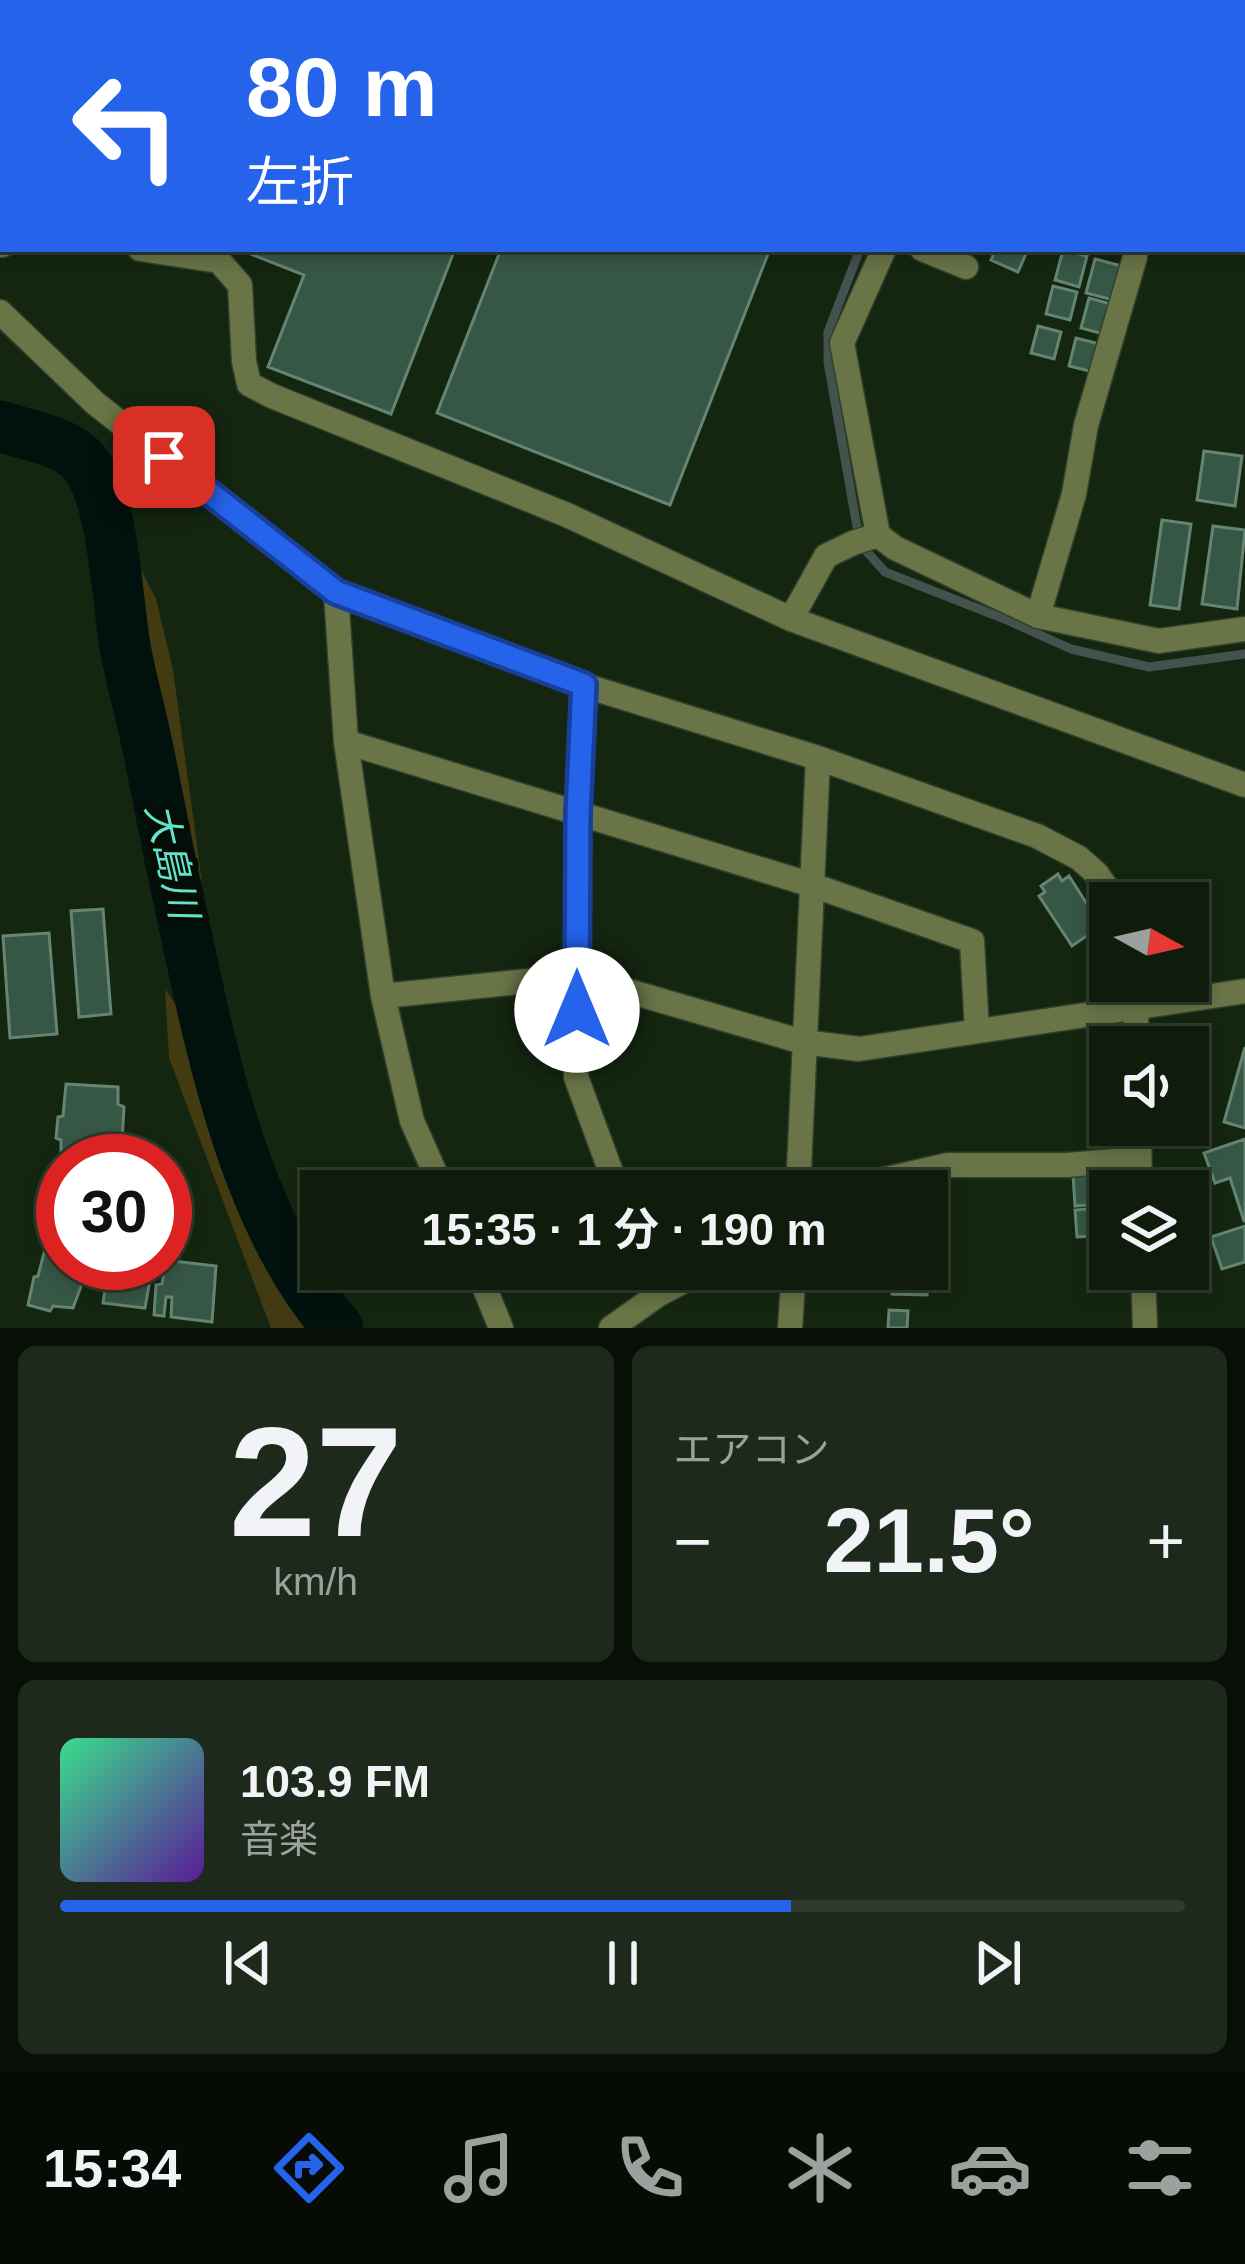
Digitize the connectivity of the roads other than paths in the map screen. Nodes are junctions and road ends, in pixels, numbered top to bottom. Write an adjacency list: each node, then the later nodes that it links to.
1 (160, 252): 10 (street)
2 (883, 252): 7 (street)
3 (930, 252): 5 (street)
4 (1135, 257): 9 (street)
5 (966, 266)
6 (0, 312): 8 (street)
7 (868, 539): 9 (street); 10 (street)
8 (336, 592): 12 (street); 13 (street)
9 (1038, 616): 11 (street)
10 (791, 619): 15 (street)
11 (1245, 628)
12 (584, 685): 14 (street); 16 (street)
13 (346, 742): 16 (street); 21 (street)
14 (818, 758): 17 (street); 18 (street)
15 (1245, 785)
16 (578, 813): 18 (street); 19 (street)
17 (1102, 882)
18 (812, 885): 25 (street); 26 (street)
19 (578, 976): 21 (street); 26 (street); 30 (street)
20 (1245, 992): 23 (street)
21 (382, 997): 29 (street)
22 (1137, 1002): 23 (street)
23 (1137, 1007): 24 (street); 25 (street)
24 (1137, 1026)
25 (977, 1031): 26 (street)
26 (803, 1042): 31 (street)
27 (1139, 1146): 28 (street)
28 (1139, 1159): 32 (street); 33 (street)
29 (434, 1170)
30 (606, 1170)
31 (799, 1170)
32 (930, 1170)
33 (1139, 1170)
34 (486, 1290): 40 (street)
35 (657, 1290): 39 (street)
36 (667, 1290): 39 (street)
37 (793, 1290): 42 (street)
38 (1144, 1290): 43 (street)
39 (659, 1294): 41 (street)
40 (501, 1328)
41 (611, 1328)
42 (790, 1328)
43 (1145, 1328)

